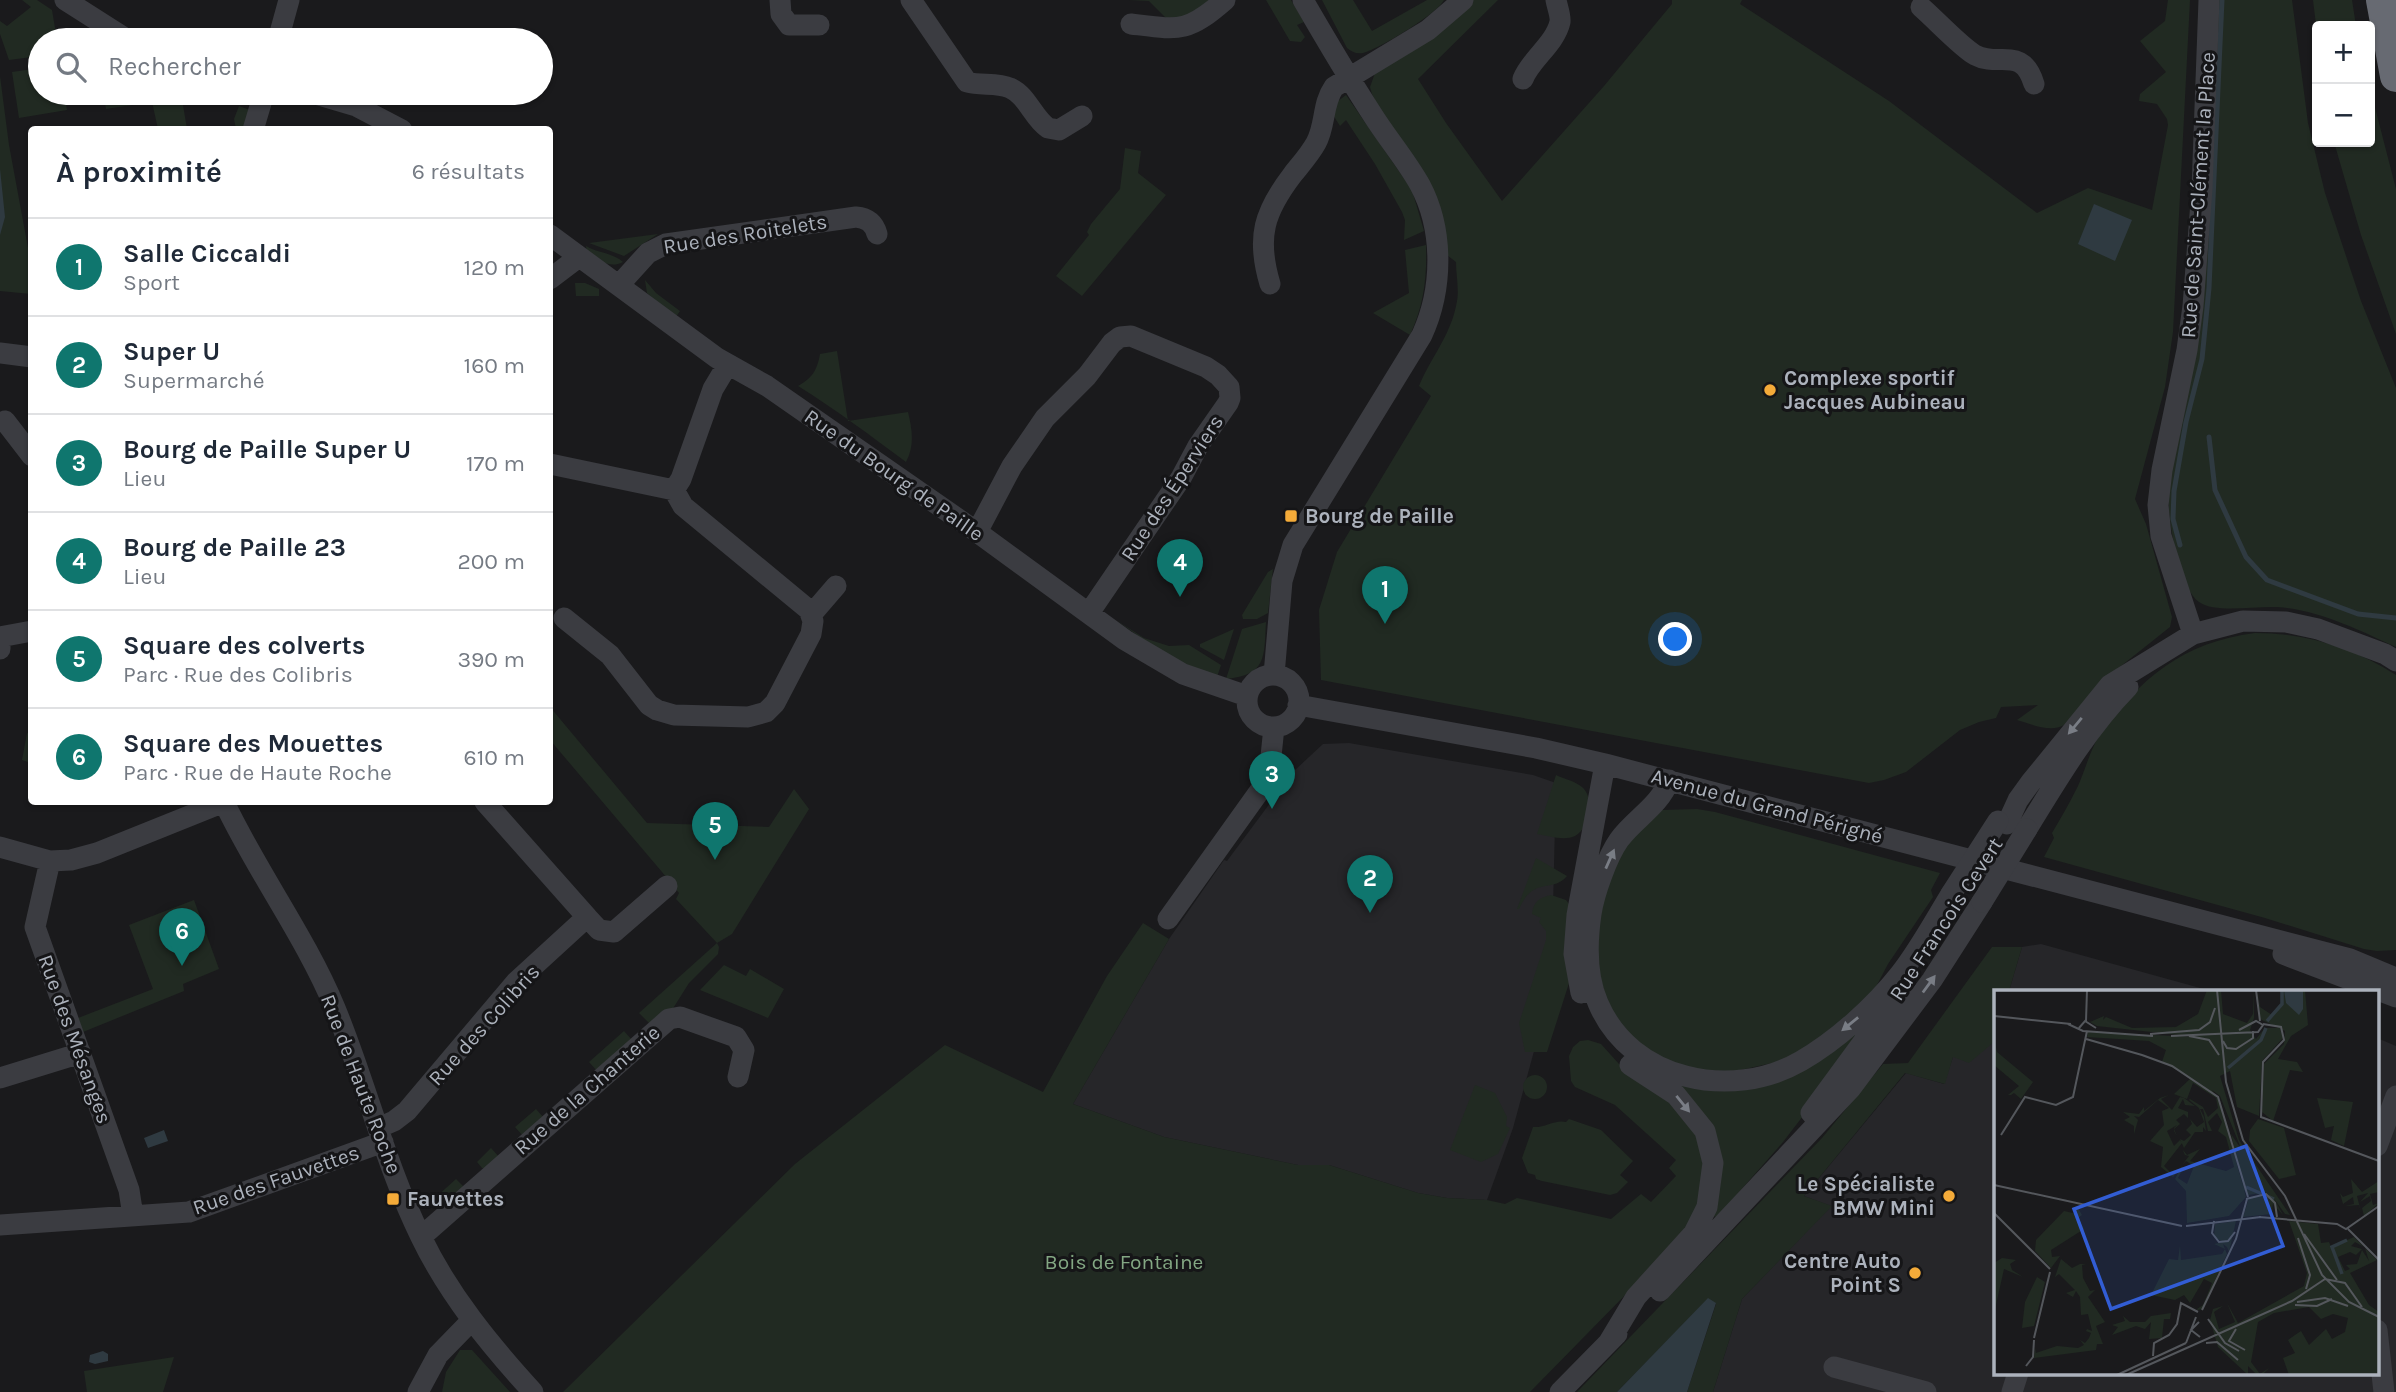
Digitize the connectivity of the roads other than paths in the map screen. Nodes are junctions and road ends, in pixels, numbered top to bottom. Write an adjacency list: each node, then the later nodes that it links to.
1 (65, 0): 14 (street)
2 (289, 0): 15 (street)
3 (780, 0): 13 (street)
4 (911, 0): 22 (street)
5 (1225, 0): 12 (street)
6 (1303, 0): 17 (street)
7 (1463, 0): 17 (street)
8 (1556, 0): 18 (street)
9 (2210, 0): 44 (street, Rue de Saint-Clément la Place)
10 (2382, 0): 16 (highway)
11 (1918, 2): 19 (street)
12 (1131, 24)
13 (819, 25)
14 (109, 28)
15 (281, 28)
16 (2396, 76)
17 (1350, 77): 29 (street); 49 (street)
18 (1522, 79)
19 (2034, 85)
20 (260, 105): 23 (street)
21 (353, 105): 24 (street)
22 (1082, 116)
23 (254, 126)
24 (394, 126)
25 (877, 234): 30 (street, Rue des Roitelets)
26 (553, 237): 27 (street, Rue du Bourg de Paille)
27 (579, 257): 28 (street); 30 (street, Rue du Bourg de Paille)
28 (553, 277)
29 (1270, 284)
30 (619, 285): 33 (street, Rue du Bourg de Paille)
31 (0, 353): 32 (street)
32 (28, 356)
33 (728, 364): 37 (street); 38 (street, Rue du Bourg de Paille)
34 (5, 421): 35 (street)
35 (28, 451)
36 (553, 465): 37 (street)
37 (674, 490): 41 (street)
38 (977, 533): 40 (street, Rue du Bourg de Paille); 40 (street, Rue des Éperviers)
39 (836, 586): 41 (street)
40 (1089, 613): 50 (street, Rue du Bourg de Paille)
41 (811, 615): 42 (street)
42 (564, 618)
43 (28, 632): 45 (street)
44 (2193, 634): 47 (street, Rue Francois Cevert); 48 (street, Rue Francois Cevert)
45 (0, 637): 46 (street)
46 (0, 649)
47 (2163, 650): 58 (street, Rue Francois Cevert); 58 (street, Rue Francois Cevert, one-way to 58)
48 (2396, 660)
49 (1274, 675): 50 (street); 51 (street)
50 (1247, 696): 52 (street)
51 (1298, 705): 52 (street); 53 (street, Avenue du Grand Périgné)
52 (1274, 727): 64 (street)
53 (1605, 764): 54 (street, Avenue du Grand Périgné); 81 (street, one-way to 81)
54 (1669, 780): 62 (street, one-way to 54); 65 (street, Avenue du Grand Périgné)
55 (217, 805): 60 (street)
56 (226, 805): 74 (street, Rue de Haute Roche)
57 (488, 805): 63 (street)
58 (2011, 825): 62 (street, bridge); 62 (street, Rue Francois Cevert, bridge)
59 (0, 847): 60 (street)
60 (50, 861): 70 (street, Rue des Mésanges)
61 (667, 886): 63 (street)
62 (1965, 898): 81 (street, Rue Francois Cevert)
63 (587, 918): 74 (street, Rue des Colibris)
64 (1168, 919)
65 (2231, 929): 66 (street, Avenue du Grand Périgné); 67 (street, Avenue du Grand Périgné)
66 (2396, 978)
67 (2377, 990)
68 (2378, 990): 69 (street, Avenue du Grand Périgné)
69 (2396, 997)
70 (81, 1053): 72 (street); 76 (street, Rue des Mésanges)
71 (738, 1077): 78 (street, Rue de la Chanterie)
72 (0, 1078)
73 (2396, 1096): 75 (street)
74 (381, 1135): 76 (street, Rue des Fauvettes); 78 (street, Rue de Haute Roche)
75 (2378, 1143)
76 (133, 1216): 77 (street, Rue des Fauvettes)
77 (0, 1225)
78 (421, 1237): 79 (street, Rue de Haute Roche)
79 (472, 1320): 84 (street); 85 (street, Rue de Haute Roche)
80 (2378, 1339): 89 (street)
81 (1609, 1342): 86 (street, Rue Francois Cevert)
82 (1834, 1367): 87 (street)
83 (2018, 1374): 88 (street)
84 (418, 1392)
85 (533, 1392)
86 (1560, 1392)
87 (1926, 1392)
88 (2012, 1392)
89 (2384, 1392)

